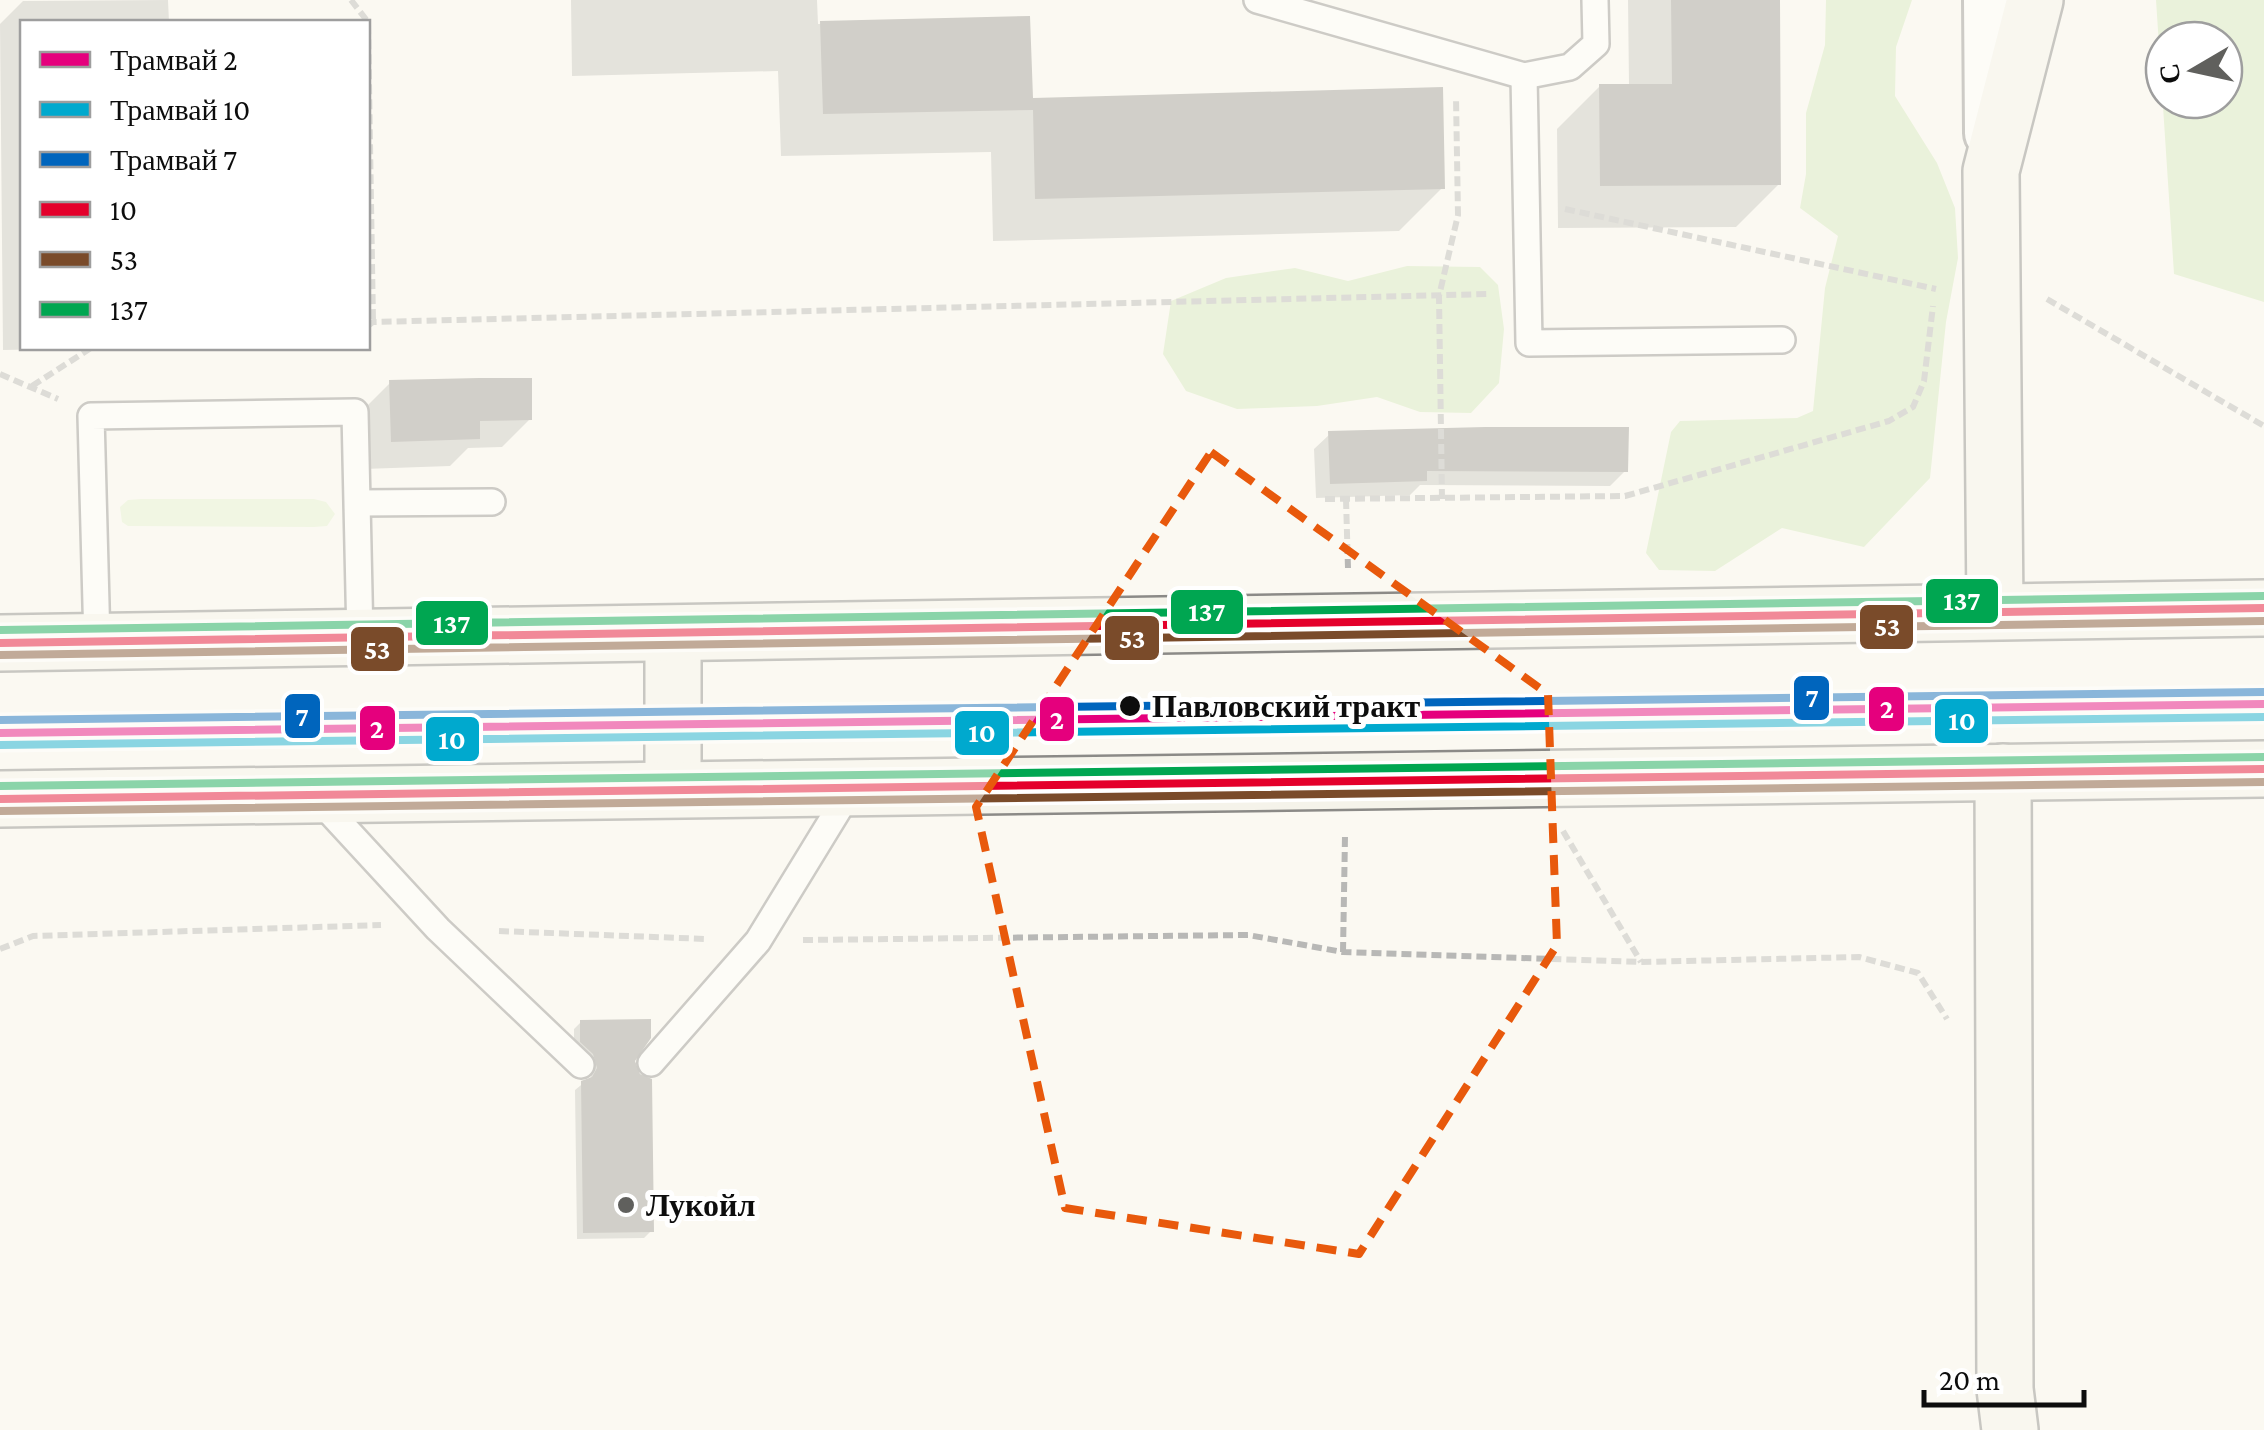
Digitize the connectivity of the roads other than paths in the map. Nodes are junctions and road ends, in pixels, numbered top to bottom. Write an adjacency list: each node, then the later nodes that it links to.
1 (1257, 0): 5 (lane)
2 (1595, 0): 5 (lane)
3 (1990, 0): 6 (street)
4 (2035, 0): 6 (main road)
5 (1524, 76): 7 (lane)
6 (1991, 172): 11 (main road)
7 (1782, 340)
8 (492, 502): 9 (lane)
9 (358, 503): 13 (lane); 14 (lane)
10 (2264, 608): 11 (main road)
11 (1995, 611): 12 (main road)
12 (672, 634): 13 (main road); 19 (main road)
13 (360, 639): 14 (main road)
14 (96, 642): 15 (main road)
15 (0, 643)
16 (2264, 769): 17 (main road)
17 (2003, 772): 18 (main road); 24 (main road)
18 (852, 788): 19 (main road); 22 (lane)
19 (673, 789): 20 (main road)
20 (314, 795): 21 (main road); 23 (lane)
21 (0, 799)
22 (651, 1063)
23 (580, 1065)
24 (2010, 1430)

